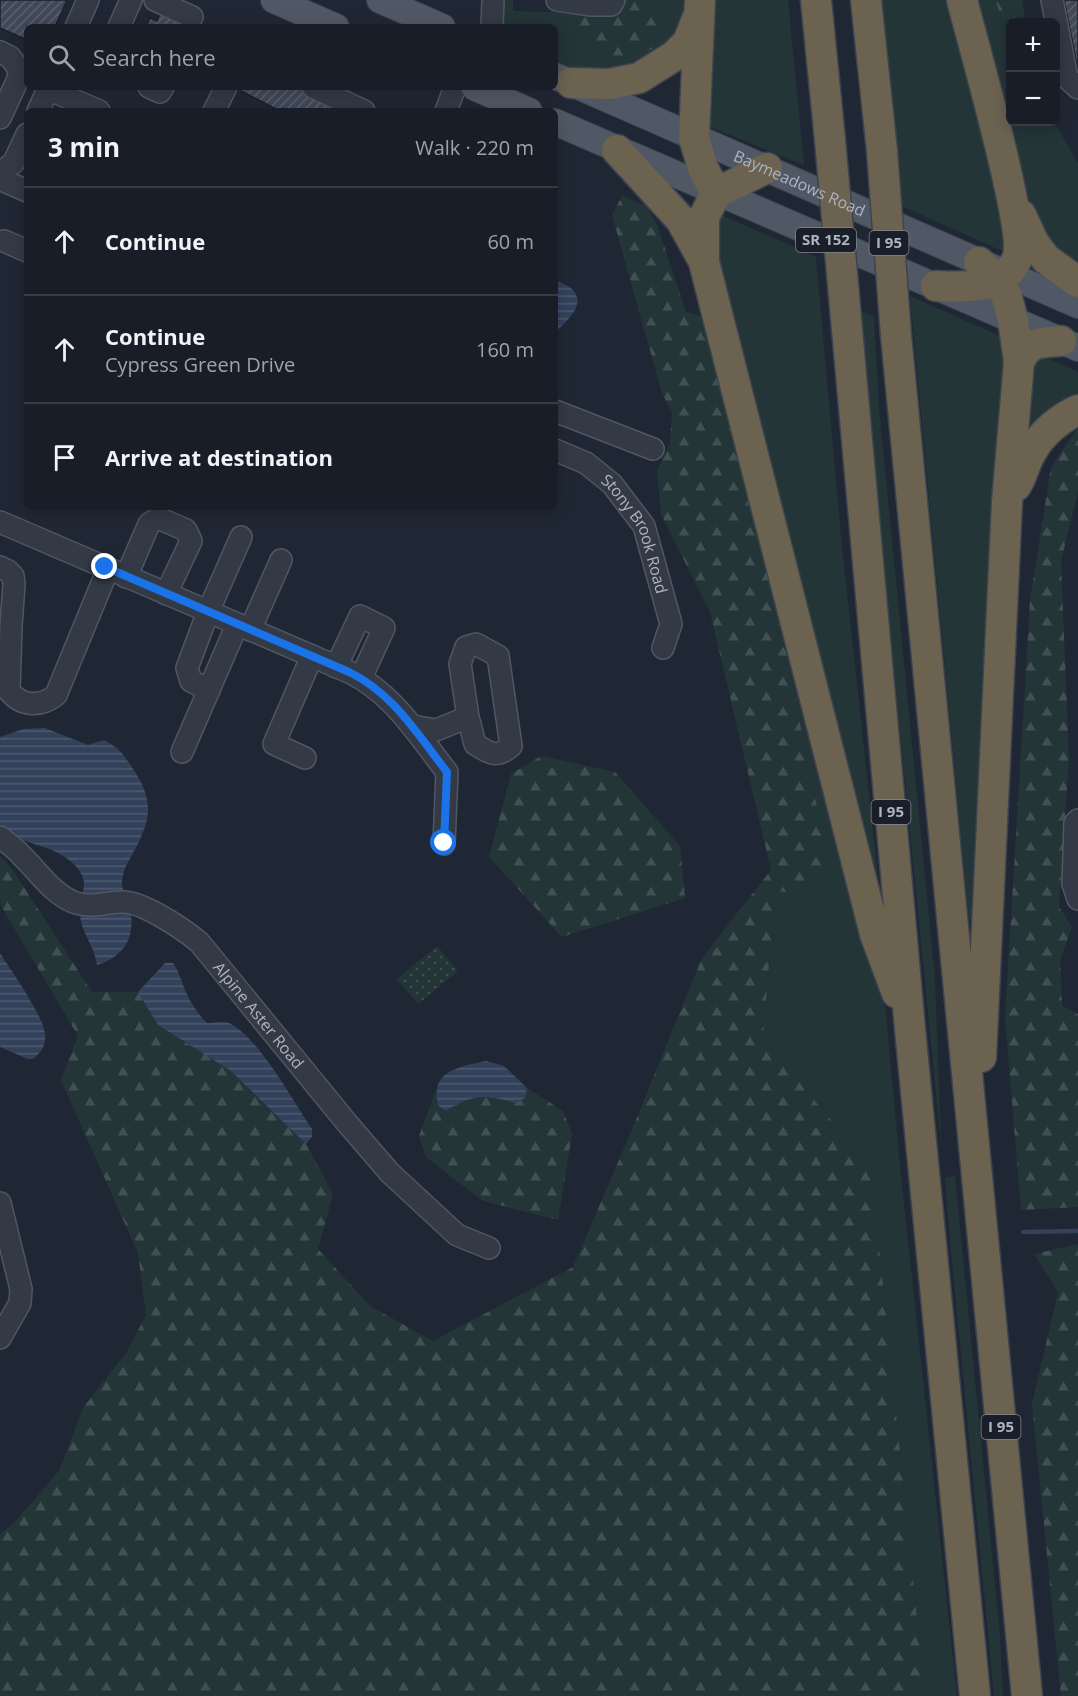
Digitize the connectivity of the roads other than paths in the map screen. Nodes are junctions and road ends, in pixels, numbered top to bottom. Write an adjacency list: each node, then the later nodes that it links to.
1 (88, 0): 15 (street)
2 (130, 0): 16 (street)
3 (155, 0): 14 (street)
4 (274, 0): 17 (main road)
5 (380, 0): 18 (main road)
6 (493, 0): 19 (street)
7 (557, 0): 8 (street)
8 (614, 0)
9 (816, 0): 81 (highway, I 95, bridge)
10 (866, 0): 82 (highway, I 95, bridge)
11 (962, 0): 44 (highway)
12 (1052, 0): 22 (street)
13 (699, 7): 21 (highway); 37 (highway)
14 (194, 15)
15 (77, 24)
16 (120, 24)
17 (326, 24)
18 (435, 24)
19 (492, 24)
20 (0, 52): 35 (street)
21 (563, 80): 37 (main road, Baymeadows Road / SR 152)
22 (1078, 88)
23 (47, 90): 29 (street)
24 (52, 90): 30 (street)
25 (224, 90): 31 (street)
26 (319, 90): 32 (street)
27 (454, 90): 33 (street)
28 (481, 90): 34 (main road)
29 (39, 108)
30 (92, 108)
31 (216, 108)
32 (357, 108)
33 (447, 108)
34 (522, 108)
35 (0, 118)
36 (558, 123): 39 (main road, SR 152)
37 (694, 138): 40 (main road, Baymeadows Road / SR 152); 43 (highway)
38 (24, 140): 41 (street)
39 (617, 150): 43 (main road, SR 152); 47 (highway)
40 (767, 168): 43 (highway); 48 (main road, Baymeadows Road / SR 152)
41 (0, 176): 42 (street)
42 (24, 189)
43 (716, 193): 47 (highway); 50 (main road, SR 152)
44 (1013, 199): 48 (highway); 49 (highway)
45 (4, 241): 46 (street)
46 (24, 250)
47 (704, 262): 81 (highway)
48 (994, 272): 50 (highway); 51 (main road, Baymeadows Road / SR 152); 52 (highway)
49 (1078, 282)
50 (936, 286): 52 (main road, SR 152)
51 (1078, 305)
52 (1013, 320): 53 (main road, SR 152); 54 (highway)
53 (1069, 344): 54 (highway)
54 (1019, 362): 59 (highway)
55 (1078, 411): 59 (highway)
56 (558, 412): 57 (street)
57 (653, 449)
58 (558, 451): 68 (street, Stony Brook Road)
59 (1007, 502): 82 (highway)
60 (0, 522): 64 (street)
61 (241, 537): 66 (street)
62 (281, 560): 67 (street)
63 (0, 567): 64 (street)
64 (117, 573): 65 (street); 65 (street)
65 (166, 594): 66 (street)
66 (208, 612): 67 (street); 72 (street)
67 (244, 627): 69 (street); 72 (street)
68 (663, 648)
69 (312, 656): 70 (street); 76 (street)
70 (336, 666): 71 (street); 71 (street)
71 (361, 678): 74 (street)
72 (209, 690): 75 (street)
73 (468, 717): 73 (street); 74 (street)
74 (412, 726): 79 (street)
75 (182, 752)
76 (305, 758)
77 (1078, 820): 80 (street)
78 (0, 837): 84 (street, Alpine Aster Road)
79 (444, 843)
80 (1078, 899)
81 (910, 1029): 86 (highway, I 95)
82 (975, 1158): 87 (highway, I 95)
83 (0, 1203): 85 (street)
84 (489, 1248)
85 (0, 1338)
86 (975, 1696)
87 (1027, 1696)

